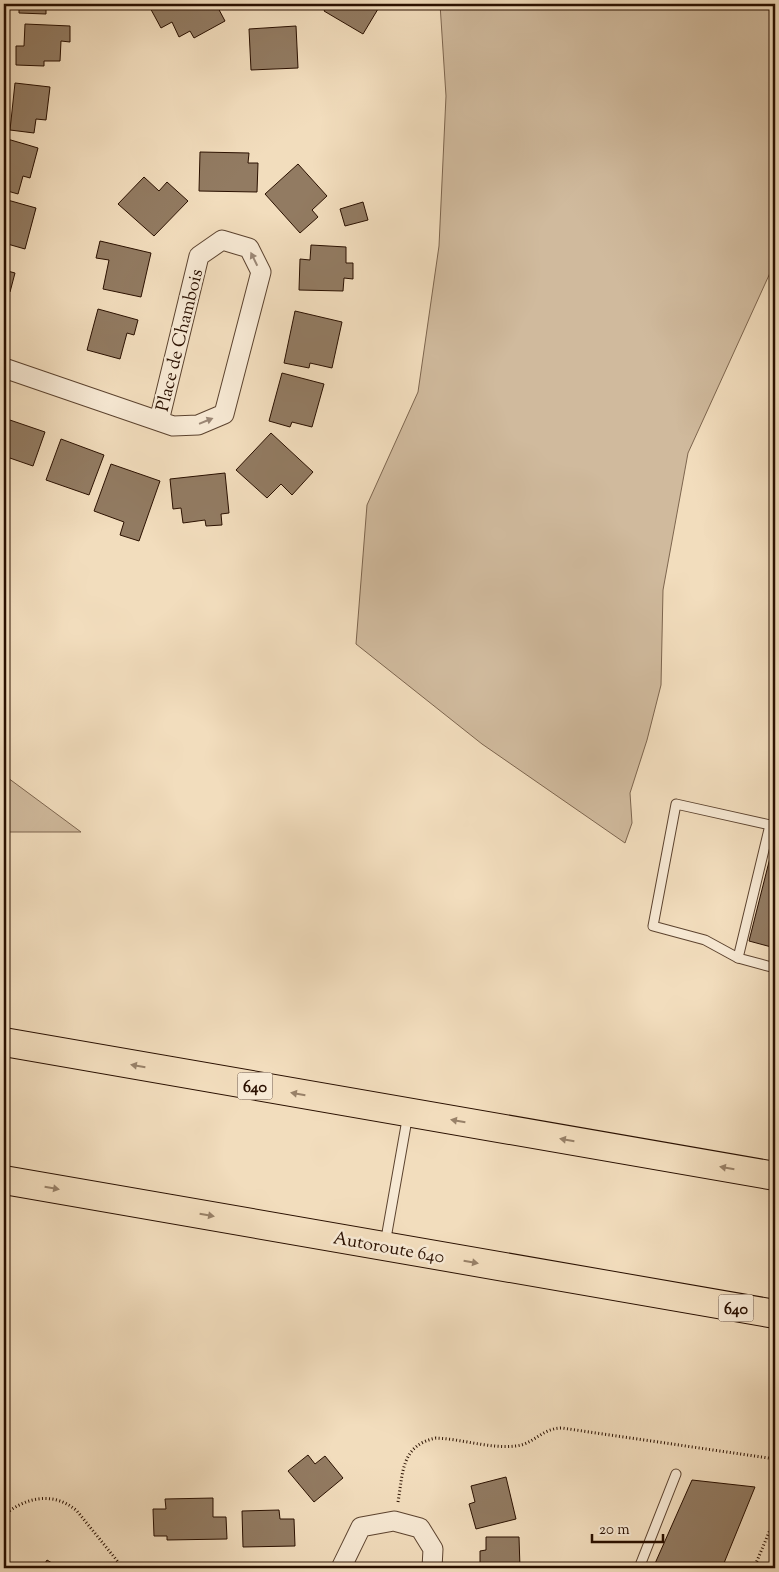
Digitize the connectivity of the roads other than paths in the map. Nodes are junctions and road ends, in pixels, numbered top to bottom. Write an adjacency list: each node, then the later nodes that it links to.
1 (4, 368): 2 (street, Place de Chambois)
2 (159, 421): 2 (street, Place de Chambois, one-way to 2)
3 (773, 826): 4 (lane); 4 (lane)
4 (738, 958): 5 (lane)
5 (775, 968)
6 (4, 1042): 7 (highway, 640, one-way to 6)
7 (408, 1113): 8 (highway, 640, one-way to 7); 10 (lane)
8 (775, 1176)
9 (4, 1180): 10 (highway, Autoroute 640 / 640, one-way to 10)
10 (384, 1246): 11 (highway, Autoroute 640 / 640, one-way to 11)
11 (696, 1301): 12 (highway, Autoroute 640 / 640); 13 (highway)
12 (775, 1314)
13 (775, 1327)
14 (676, 1474): 17 (lane)
15 (340, 1568): 16 (street)
16 (432, 1568)
17 (639, 1568)

